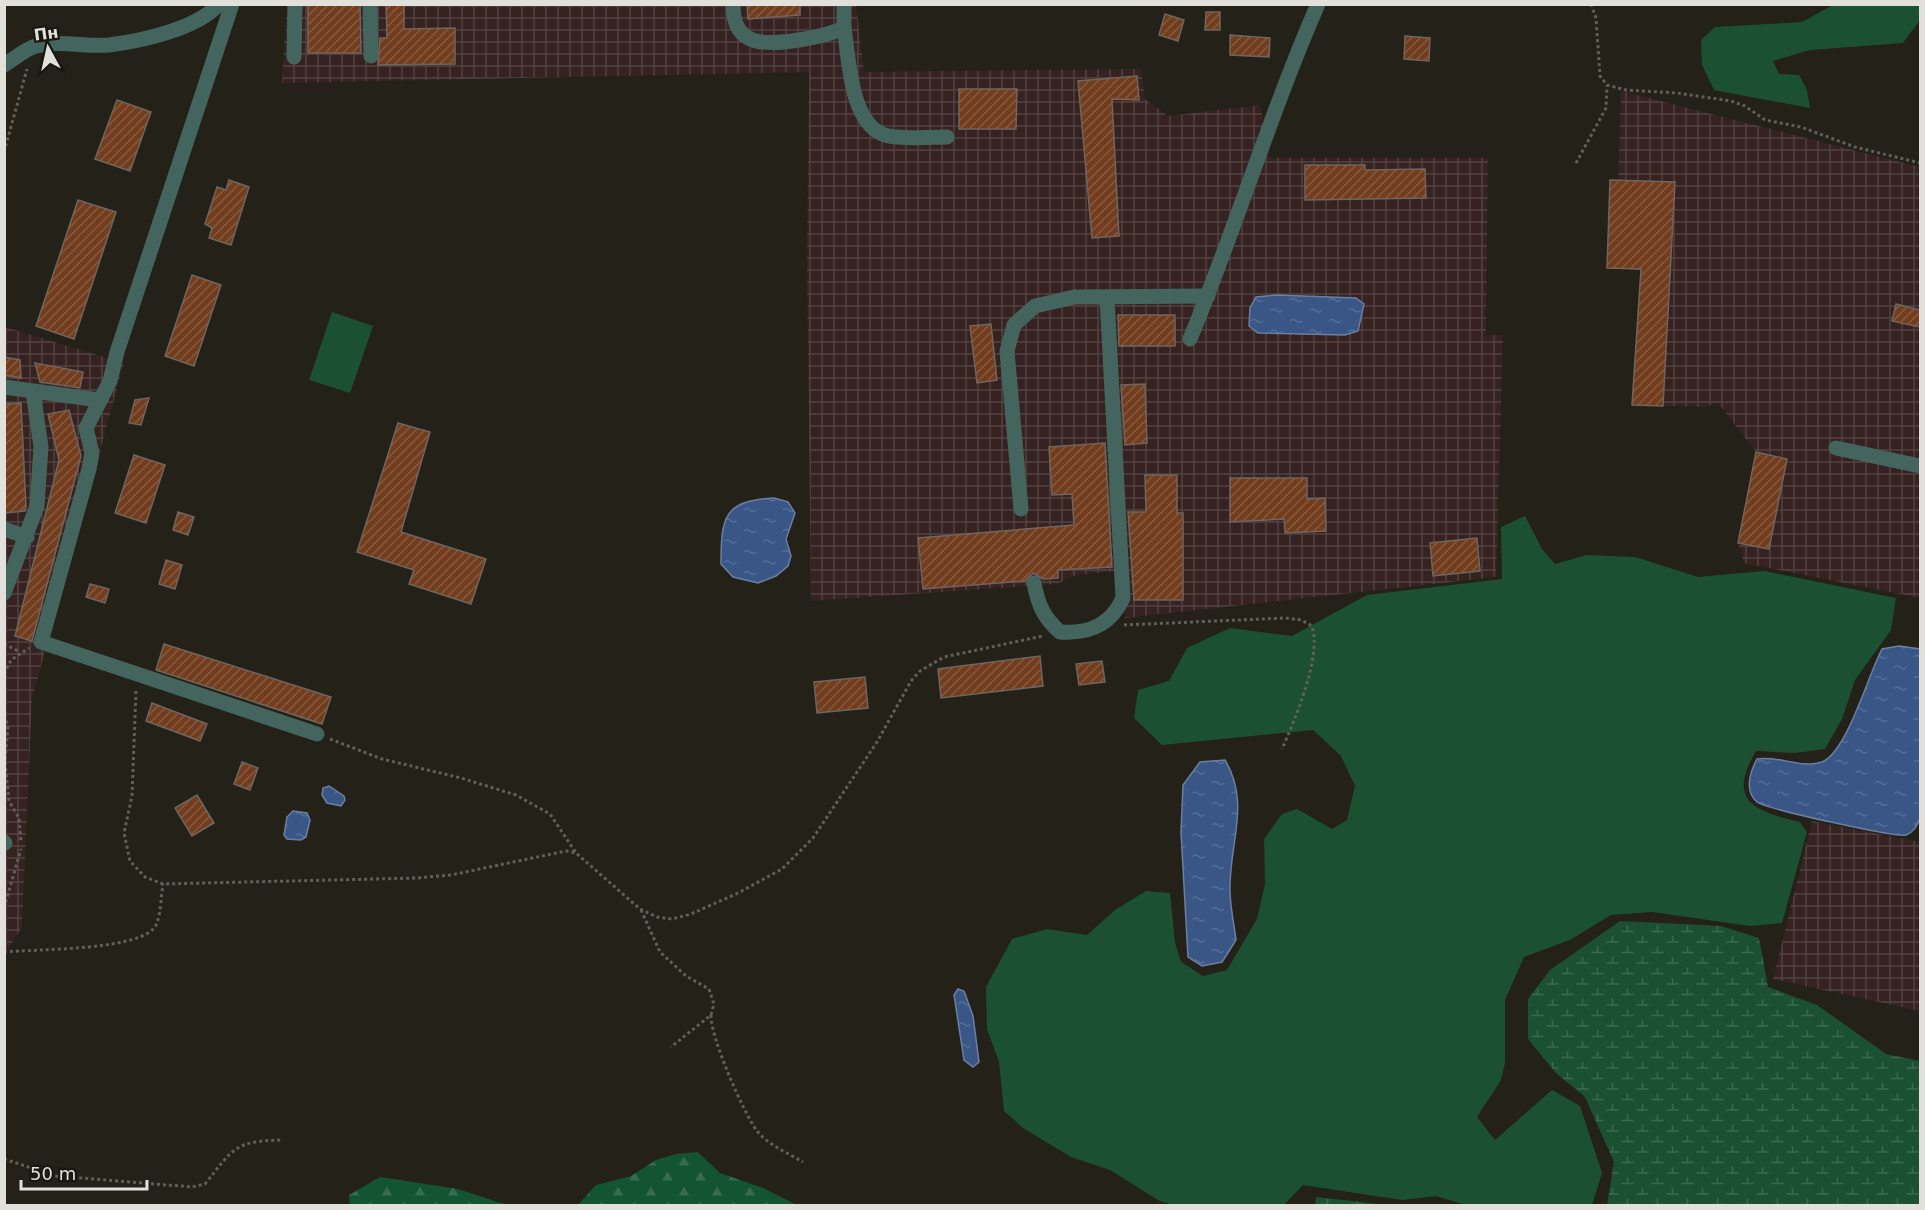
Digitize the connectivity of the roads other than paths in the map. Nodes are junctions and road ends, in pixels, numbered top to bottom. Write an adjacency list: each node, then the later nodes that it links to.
1 (219, 4): 11 (lane)
2 (232, 4): 18 (lane)
3 (295, 4): 10 (lane)
4 (370, 4): 9 (lane)
5 (733, 4): 8 (lane)
6 (844, 4): 8 (lane)
7 (1318, 4): 13 (lane)
8 (844, 28): 12 (lane)
9 (371, 56)
10 (294, 57)
11 (4, 65)
12 (947, 137)
13 (1208, 296): 14 (lane); 15 (lane)
14 (1107, 298): 21 (lane); 24 (lane)
15 (1190, 339)
16 (4, 387): 17 (lane)
17 (33, 392): 18 (lane); 23 (lane)
18 (99, 400): 26 (lane)
19 (1836, 448): 20 (lane)
20 (1920, 466)
21 (1021, 509)
22 (4, 529): 23 (lane)
23 (27, 537): 25 (lane)
24 (1034, 584)
25 (4, 593)
26 (316, 734)

